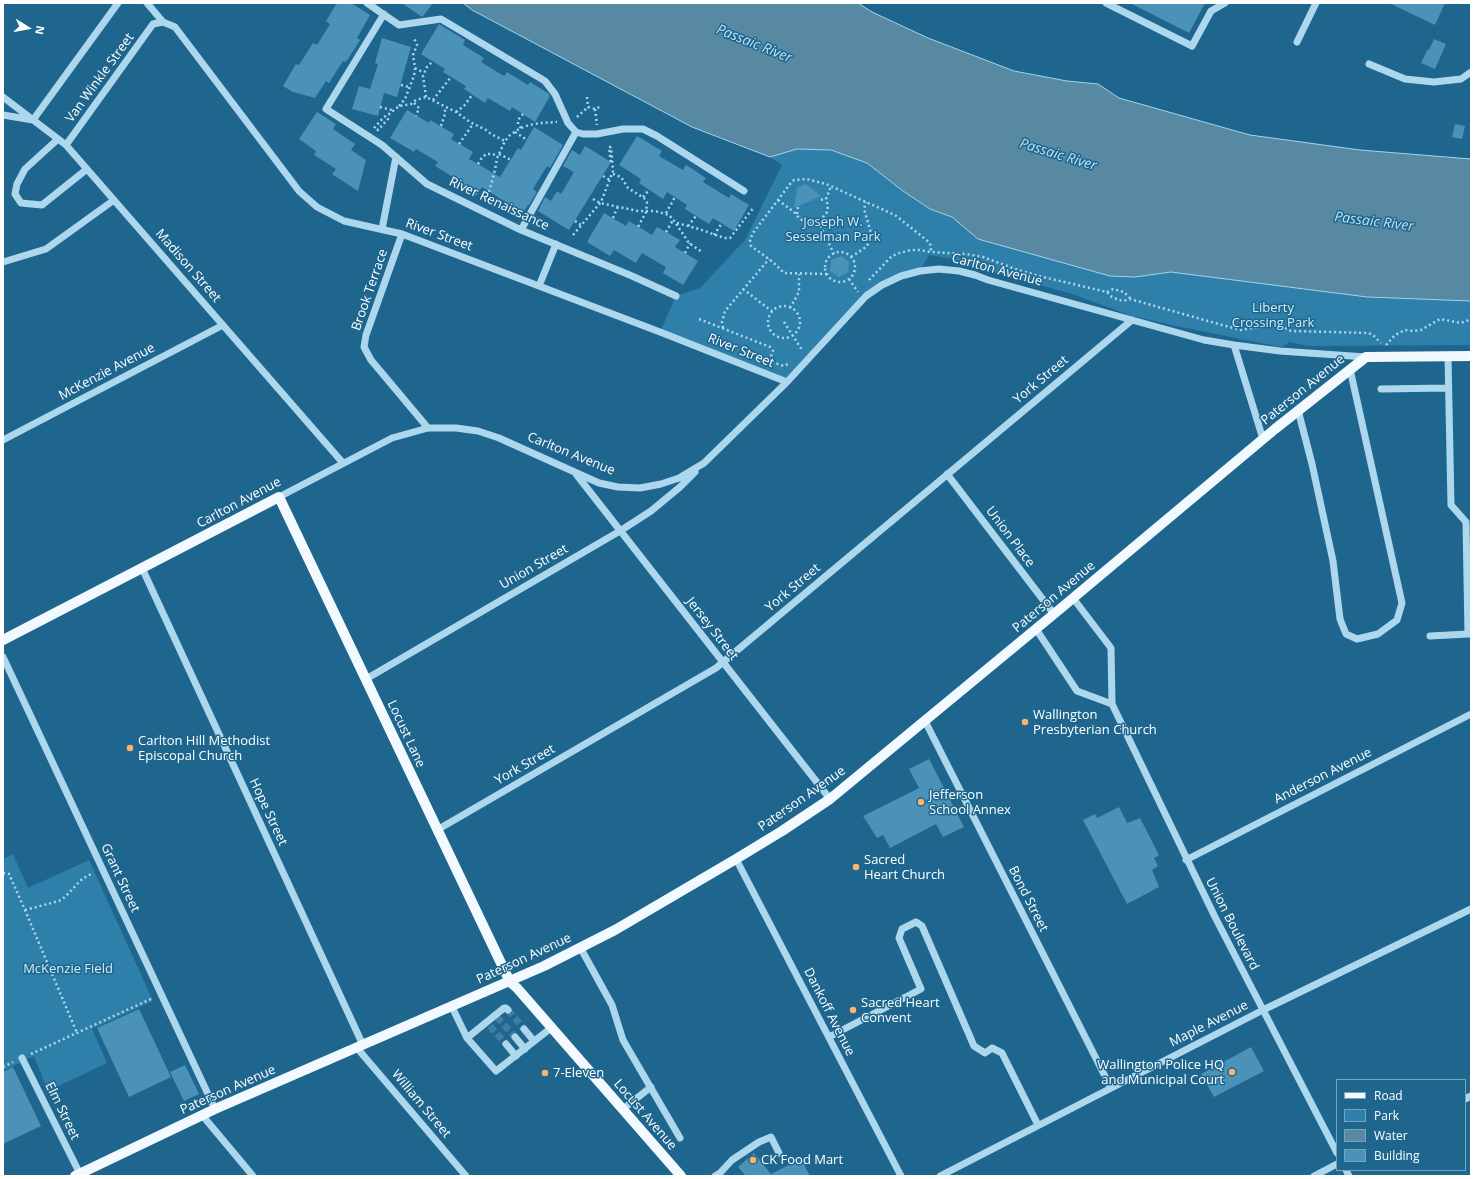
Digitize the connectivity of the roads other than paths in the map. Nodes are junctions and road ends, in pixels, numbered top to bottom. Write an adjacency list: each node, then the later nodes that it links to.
1 (118, 3): 15 (street)
2 (147, 3): 9 (street, River Street)
3 (367, 3): 8 (street)
4 (1106, 3): 7 (street)
5 (1225, 3): 7 (street)
6 (1316, 3): 10 (street)
7 (1116, 5)
8 (384, 14): 16 (street); 19 (street, River Renaissance)
9 (163, 22): 18 (street, Van Winkle Street); 23 (street, River Street)
10 (1297, 42)
11 (1369, 64): 12 (street)
12 (1471, 72)
13 (3, 97): 15 (street, Madison Street)
14 (3, 115): 15 (street)
15 (33, 120): 17 (street, Madison Street)
16 (576, 132): 21 (street); 24 (street)
17 (58, 139): 18 (street, Madison Street); 20 (street)
18 (66, 145): 20 (street, Madison Street)
19 (396, 157): 23 (street); 24 (street, River Renaissance)
20 (87, 169): 22 (street, Madison Street)
21 (744, 191)
22 (114, 200): 27 (street); 31 (street, Madison Street)
23 (382, 229): 25 (street, River Street)
24 (522, 230): 26 (street, River Renaissance)
25 (402, 234): 28 (street, River Street); 41 (street, Brook Terrace)
26 (556, 244): 28 (street); 29 (street, River Renaissance)
27 (3, 262)
28 (539, 286): 37 (street, River Street)
29 (676, 296)
30 (1132, 320): 32 (street, Carlton Avenue); 37 (street, Carlton Avenue); 47 (street, York Street)
31 (223, 325): 43 (street, McKenzie Avenue); 45 (street, Madison Street)
32 (1234, 345): 35 (street, Carlton Avenue); 42 (street)
33 (1448, 356): 34 (main road, Paterson Avenue); 35 (main road, Paterson Avenue); 38 (street)
34 (1471, 356)
35 (1366, 357): 36 (main road, Paterson Avenue)
36 (1350, 369): 40 (main road, Paterson Avenue); 40 (street)
37 (787, 382): 44 (street, Carlton Avenue)
38 (1448, 388): 39 (street); 54 (street)
39 (1381, 390)
40 (1298, 410): 42 (main road, Paterson Avenue)
41 (428, 428): 45 (street, Carlton Avenue); 46 (street, Carlton Avenue)
42 (1263, 439): 51 (main road, Paterson Avenue)
43 (3, 440)
44 (704, 462): 46 (street, Carlton Avenue); 49 (street, Union Street)
45 (343, 463): 48 (street, Carlton Avenue)
46 (575, 473): 49 (street, Jersey Street)
47 (948, 474): 52 (street, Union Place); 58 (street, York Street)
48 (279, 497): 50 (main road, Carlton Avenue); 59 (main road, Locust Lane)
49 (620, 530): 58 (street, Jersey Street); 59 (street, Union Street)
50 (142, 568): 56 (main road, Carlton Avenue); 80 (street, Hope Street)
51 (1073, 598): 52 (main road, Paterson Avenue); 60 (street, Union Boulevard)
52 (1054, 614): 53 (main road, Paterson Avenue)
53 (1036, 629): 60 (street); 62 (main road, Paterson Avenue)
54 (1470, 634): 55 (street)
55 (1430, 636)
56 (3, 640)
57 (3, 657): 86 (street, Grant Street)
58 (723, 662): 63 (street, Jersey Street); 64 (street, York Street)
59 (366, 679): 64 (main road, Locust Lane)
60 (1112, 704): 66 (street, Union Boulevard)
61 (1471, 714): 66 (street, Anderson Avenue)
62 (924, 721): 63 (main road, Paterson Avenue); 85 (street, Bond Street)
63 (830, 799): 65 (main road, Paterson Avenue)
64 (437, 830): 69 (main road, Locust Lane)
65 (736, 859): 68 (main road, Paterson Avenue); 75 (street, Dankoff Avenue)
66 (1186, 860): 72 (street, Union Boulevard)
67 (1471, 909): 72 (street, Maple Avenue)
68 (580, 947): 69 (main road, Paterson Avenue); 84 (street)
69 (510, 982): 70 (main road, Paterson Avenue); 73 (main road, Locust Avenue)
70 (452, 1007): 76 (street); 80 (main road, Paterson Avenue)
71 (508, 1010): 76 (street)
72 (1263, 1010): 85 (street, Maple Avenue); 91 (street, Union Boulevard)
73 (551, 1028): 78 (street); 87 (main road, Locust Avenue)
74 (524, 1029): 78 (street)
75 (828, 1037): 89 (street); 99 (street, Dankoff Avenue)
76 (467, 1038): 82 (street)
77 (515, 1038): 81 (street)
78 (534, 1041): 81 (street)
79 (506, 1044): 82 (street)
80 (360, 1046): 86 (main road, Paterson Avenue); 97 (street, William Street)
81 (525, 1048): 82 (street)
82 (516, 1056)
83 (22, 1058): 94 (street, Elm Street)
84 (651, 1088): 87 (street); 90 (street)
85 (1111, 1088): 89 (street, Maple Avenue)
86 (215, 1109): 88 (main road, Paterson Avenue)
87 (623, 1109): 98 (main road, Locust Avenue)
88 (202, 1115): 94 (main road, Paterson Avenue); 96 (street)
89 (1038, 1125): 100 (street, Maple Avenue)
90 (680, 1138)
91 (1336, 1151)
92 (779, 1153): 95 (street)
93 (1336, 1165): 101 (street)
94 (78, 1175)
95 (720, 1175)
96 (252, 1176)
97 (466, 1176)
98 (681, 1176)
99 (901, 1176)
100 (940, 1176)
101 (1314, 1176)

